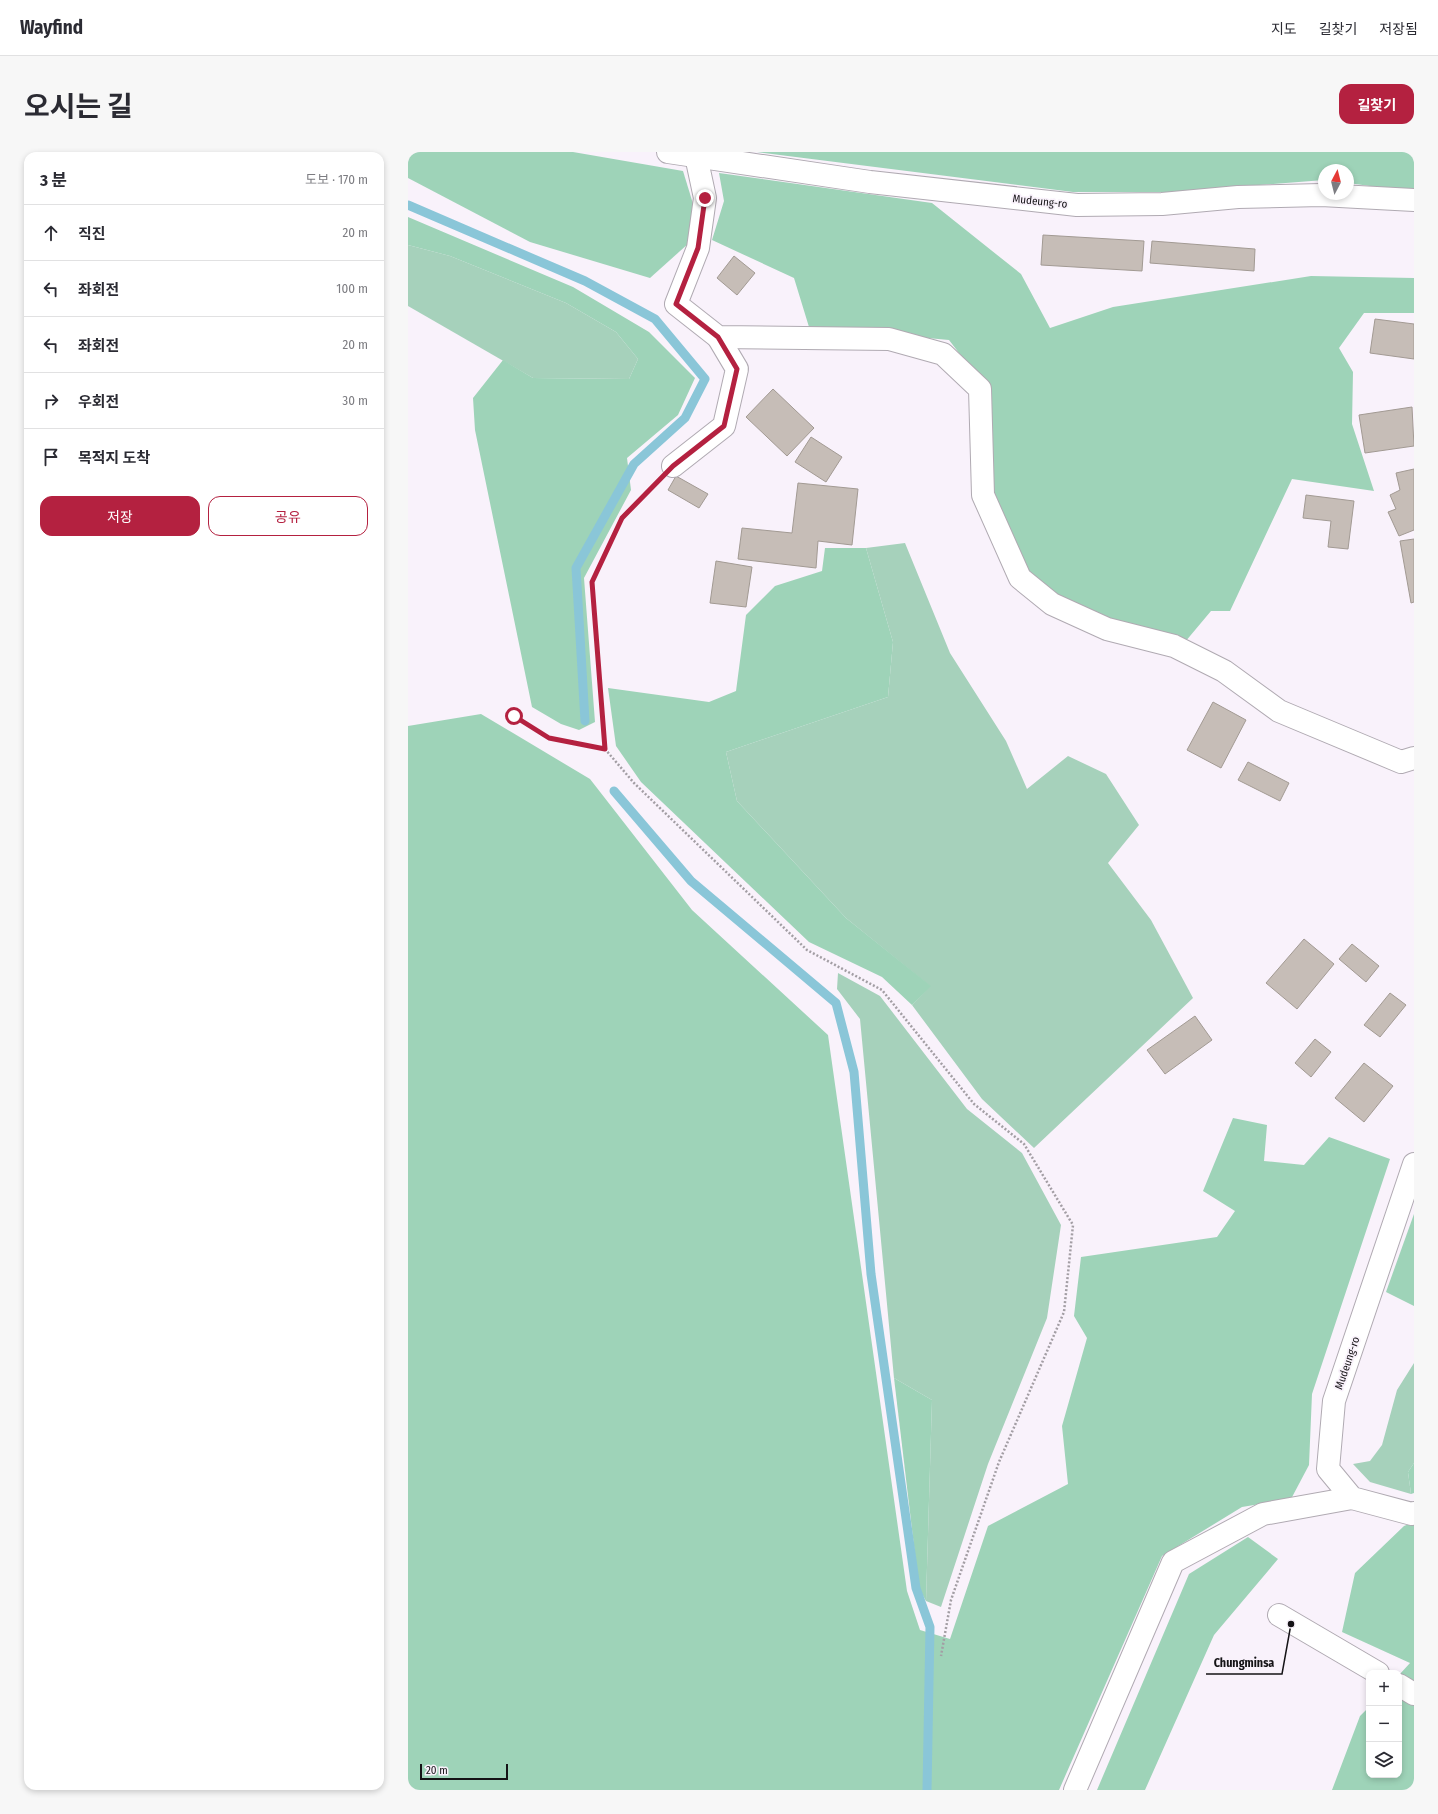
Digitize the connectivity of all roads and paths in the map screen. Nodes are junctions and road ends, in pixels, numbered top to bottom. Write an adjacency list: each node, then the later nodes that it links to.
1 (668, 152): 2 (main road, Mudeung-ro)
2 (696, 156): 3 (main road, Mudeung-ro); 4 (main road)
3 (1414, 200)
4 (718, 337): 5 (main road); 8 (main road)
5 (673, 466): 7 (path)
6 (514, 716): 7 (path)
7 (605, 749): 13 (path)
8 (1414, 758)
9 (1414, 1164): 10 (main road, Mudeung-ro)
10 (1352, 1498): 11 (main road); 17 (main road)
11 (1414, 1513)
12 (1279, 1615): 14 (main road)
13 (941, 1656)
14 (1373, 1670)
15 (1402, 1687): 16 (main road)
16 (1414, 1694)
17 (1075, 1790)

